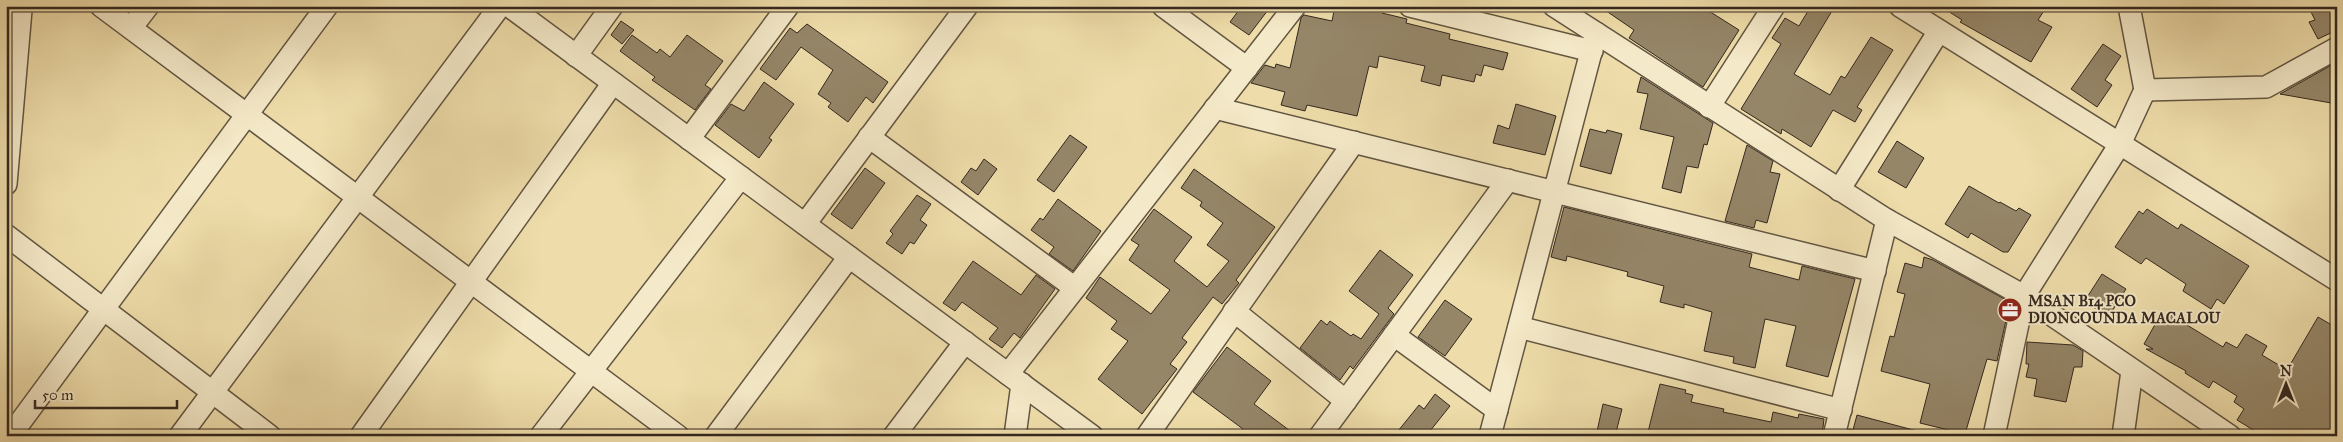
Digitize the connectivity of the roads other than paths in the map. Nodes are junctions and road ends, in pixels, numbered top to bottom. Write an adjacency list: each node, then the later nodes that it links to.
1 (101, 6): 17 (street)
2 (148, 6): 17 (street)
3 (327, 6): 27 (street)
4 (500, 6): 37 (street)
5 (509, 6): 21 (street)
6 (612, 6): 21 (street)
7 (788, 6): 29 (street)
8 (966, 6): 28 (street)
9 (1163, 6): 22 (street)
10 (1295, 6): 22 (street)
11 (1410, 6): 19 (street)
12 (1554, 6): 19 (street)
13 (1774, 6): 25 (street)
14 (1900, 6): 18 (street)
15 (2129, 6): 24 (street)
16 (18, 8): 34 (street)
17 (131, 28): 27 (street)
18 (1939, 31): 31 (street); 35 (street)
19 (1594, 42): 25 (street); 36 (street)
20 (2337, 48): 24 (street)
21 (576, 56): 23 (street)
22 (1246, 68): 26 (street)
23 (613, 83): 29 (street); 44 (street)
24 (2145, 90): 31 (street)
25 (1709, 107): 35 (street)
26 (1215, 108): 30 (street); 45 (street)
27 (247, 115): 37 (street); 47 (street)
28 (869, 137): 39 (street); 45 (street)
29 (689, 139): 32 (street)
30 (1354, 142): 33 (street); 48 (street)
31 (2120, 144): 43 (street); 46 (street)
32 (741, 177): 39 (street); 52 (street)
33 (1508, 180): 36 (street); 50 (street)
34 (6, 184)
35 (1839, 190): 38 (street)
36 (1554, 192): 42 (street); 49 (street)
37 (358, 197): 44 (street); 55 (street)
38 (1887, 220): 42 (street); 46 (street)
39 (804, 224): 41 (street)
40 (6, 235): 47 (street)
41 (849, 257): 51 (street); 65 (street)
42 (1875, 271): 58 (street)
43 (2337, 280)
44 (471, 281): 52 (street); 62 (street)
45 (1075, 288): 54 (street)
46 (2024, 296): 53 (street); 73 (street)
47 (103, 309): 55 (street); 59 (street)
48 (1234, 312): 56 (street); 69 (street)
49 (1519, 327): 57 (street); 58 (street)
50 (1394, 335): 56 (street); 57 (street)
51 (965, 342): 54 (street); 66 (street)
52 (591, 371): 63 (street); 64 (street)
53 (2132, 372): 74 (street); 75 (street)
54 (1015, 379): 67 (street); 68 (street)
55 (212, 392): 60 (street); 61 (street)
56 (1346, 401): 70 (street)
57 (1497, 410): 71 (street)
58 (1841, 410): 72 (street)
59 (10, 436)
60 (180, 436)
61 (270, 436)
62 (361, 436)
63 (540, 436)
64 (678, 436)
65 (716, 436)
66 (894, 436)
67 (1014, 436)
68 (1092, 436)
69 (1147, 436)
70 (1320, 436)
71 (1490, 436)
72 (1834, 436)
73 (1994, 436)
74 (2123, 436)
75 (2230, 436)

